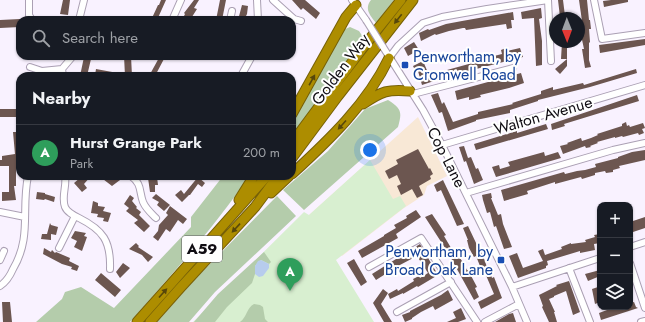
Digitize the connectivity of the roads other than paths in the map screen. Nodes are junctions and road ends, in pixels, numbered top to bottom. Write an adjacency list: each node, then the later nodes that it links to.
1 (29, 0): 11 (street)
2 (84, 0): 12 (street)
3 (181, 0): 13 (street)
4 (257, 0): 15 (street)
5 (273, 0): 16 (street)
6 (401, 0): 33 (highway, Golden Way)
7 (413, 0): 36 (highway, Golden Way, one-way to 36)
8 (594, 0): 19 (street)
9 (356, 2): 20 (street, Cop Lane, bridge); 31 (highway, one-way to 9)
10 (232, 11): 14 (street)
11 (30, 16)
12 (80, 16)
13 (173, 16)
14 (231, 16)
15 (258, 16)
16 (291, 16)
17 (296, 20): 18 (street)
18 (301, 21)
19 (645, 33)
20 (389, 58): 23 (street); 30 (street, Cop Lane); 32 (highway)
21 (70, 60): 27 (street)
22 (250, 60): 28 (street)
23 (551, 61)
24 (30, 68): 26 (street)
25 (513, 68): 30 (street)
26 (52, 72)
27 (63, 72)
28 (244, 72)
29 (645, 85): 35 (street, Walton Avenue)
30 (411, 93): 32 (highway); 35 (street, Cop Lane)
31 (296, 107)
32 (356, 108): 37 (highway, one-way to 37)
33 (296, 138)
34 (645, 143): 45 (street)
35 (442, 145): 45 (street, Cop Lane)
36 (296, 153)
37 (296, 170)
38 (27, 180): 48 (street)
39 (66, 180): 49 (street)
40 (136, 180): 50 (street)
41 (252, 180): 55 (highway)
42 (263, 180): 55 (highway, A59)
43 (275, 180): 46 (highway, A59)
44 (286, 180): 46 (highway)
45 (466, 193): 64 (street, Cop Lane)
46 (255, 208): 70 (highway, A59, one-way to 70)
47 (0, 212): 48 (street)
48 (25, 216): 63 (street)
49 (75, 216): 53 (street); 60 (street)
50 (156, 218)
51 (645, 242): 52 (street)
52 (633, 246)
53 (59, 248)
54 (4, 251): 57 (street)
55 (201, 251): 69 (highway, A59, one-way to 55)
56 (597, 259): 59 (street)
57 (0, 260)
58 (370, 267): 62 (street)
59 (569, 268): 64 (street); 74 (street)
60 (110, 269)
61 (633, 272): 66 (street)
62 (451, 282): 67 (street); 71 (street)
63 (0, 286)
64 (512, 287): 65 (street, Cop Lane)
65 (520, 304): 72 (street); 73 (street, Cop Lane)
66 (645, 308)
67 (397, 312)
68 (645, 321): 75 (street)
69 (136, 322)
70 (150, 322)
71 (477, 322)
72 (485, 322)
73 (527, 322)
74 (590, 322)
75 (641, 322)

